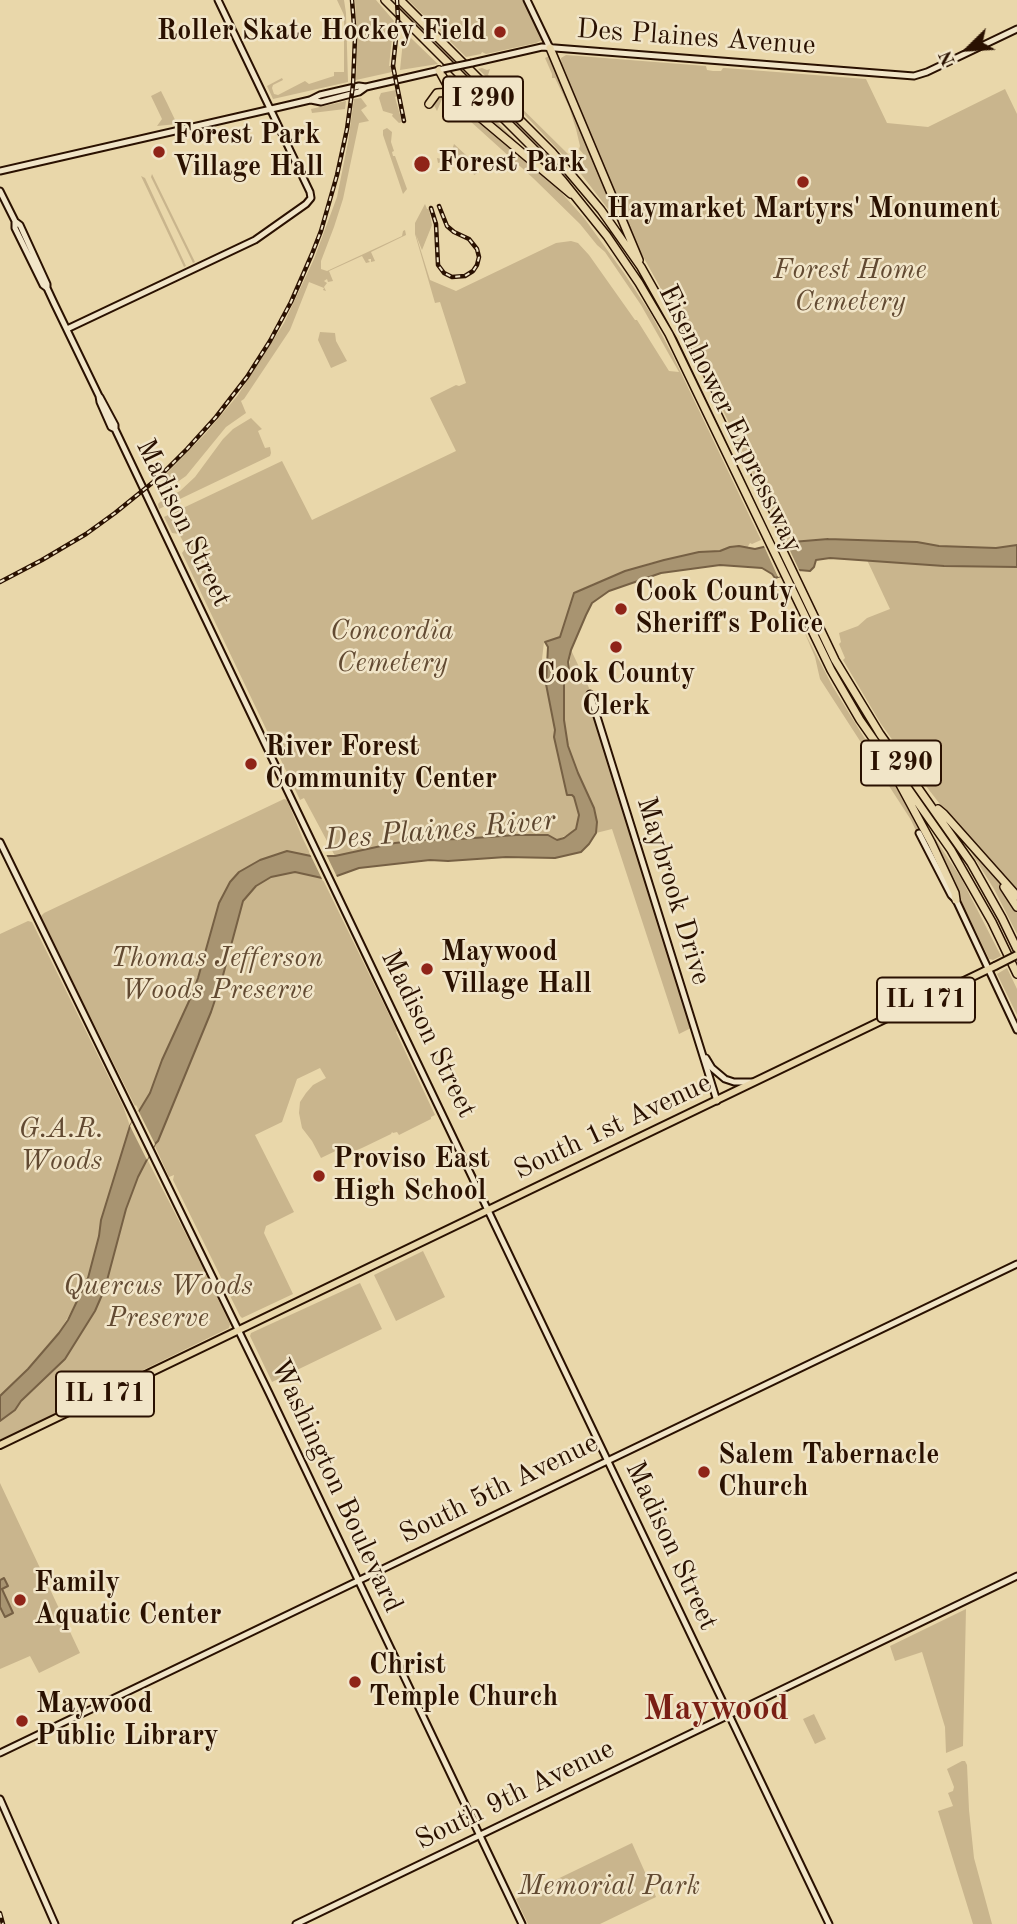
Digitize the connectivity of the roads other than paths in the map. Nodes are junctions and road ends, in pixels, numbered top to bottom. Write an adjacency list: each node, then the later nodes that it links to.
1 (218, 0): 10 (street)
2 (385, 0): 13 (highway, Eisenhower Expressway / I 290)
3 (400, 0): 14 (highway, Eisenhower Expressway / I 290)
4 (527, 0): 6 (street)
5 (1017, 29): 6 (street, Des Plaines Avenue)
6 (550, 48): 7 (street, Des Plaines Avenue, bridge); 14 (highway)
7 (441, 70): 8 (highway); 10 (street, Des Plaines Avenue)
8 (451, 92): 9 (highway); 13 (highway)
9 (429, 104)
10 (271, 109): 11 (street, Des Plaines Avenue); 15 (street)
11 (0, 171)
12 (0, 191): 15 (street, Madison Street)
13 (580, 201): 16 (highway, Eisenhower Expressway / I 290)
14 (641, 267): 16 (highway, Eisenhower Expressway / I 290)
15 (67, 329): 35 (street, Madison Street)
16 (771, 537): 17 (highway, Eisenhower Expressway / I 290)
17 (789, 574): 19 (highway, Eisenhower Expressway / I 290); 20 (highway, Eisenhower Expressway / I 290)
18 (590, 694): 32 (street, Maybrook Drive)
19 (892, 766): 25 (highway); 30 (highway, Eisenhower Expressway / I 290)
20 (930, 804): 23 (highway); 27 (highway, Eisenhower Expressway / I 290)
21 (919, 833): 25 (street)
22 (0, 842): 37 (street, Washington Boulevard)
23 (997, 875): 24 (highway); 26 (highway)
24 (1017, 896)
25 (956, 900): 29 (street)
26 (1017, 907)
27 (1017, 949)
28 (1017, 956): 29 (main road, South 1st Avenue / IL 171, bridge)
29 (992, 968): 31 (street); 33 (main road, South 1st Avenue / IL 171)
30 (1017, 974)
31 (1017, 1030)
32 (701, 1049): 33 (street); 34 (street, Maybrook Drive)
33 (755, 1082): 34 (main road, South 1st Avenue / IL 171)
34 (717, 1101): 35 (main road, South 1st Avenue / IL 171)
35 (488, 1209): 37 (main road, South 1st Avenue / IL 171); 39 (street, Madison Street)
36 (1017, 1264): 39 (street, South 5th Avenue)
37 (238, 1330): 38 (main road, South 1st Avenue / IL 171); 41 (street, Washington Boulevard)
38 (0, 1445)
39 (607, 1460): 41 (street, South 5th Avenue); 42 (street, Madison Street)
40 (1017, 1576): 42 (street, South 9th Avenue)
41 (358, 1581): 43 (street, South 5th Avenue); 45 (street, Washington Boulevard)
42 (728, 1716): 45 (street, South 9th Avenue); 49 (street, Madison Street)
43 (0, 1754)
44 (0, 1799): 46 (street)
45 (479, 1836): 47 (street, South 9th Avenue); 48 (street, Washington Boulevard)
46 (55, 1924)
47 (296, 1924)
48 (522, 1924)
49 (829, 1924)

